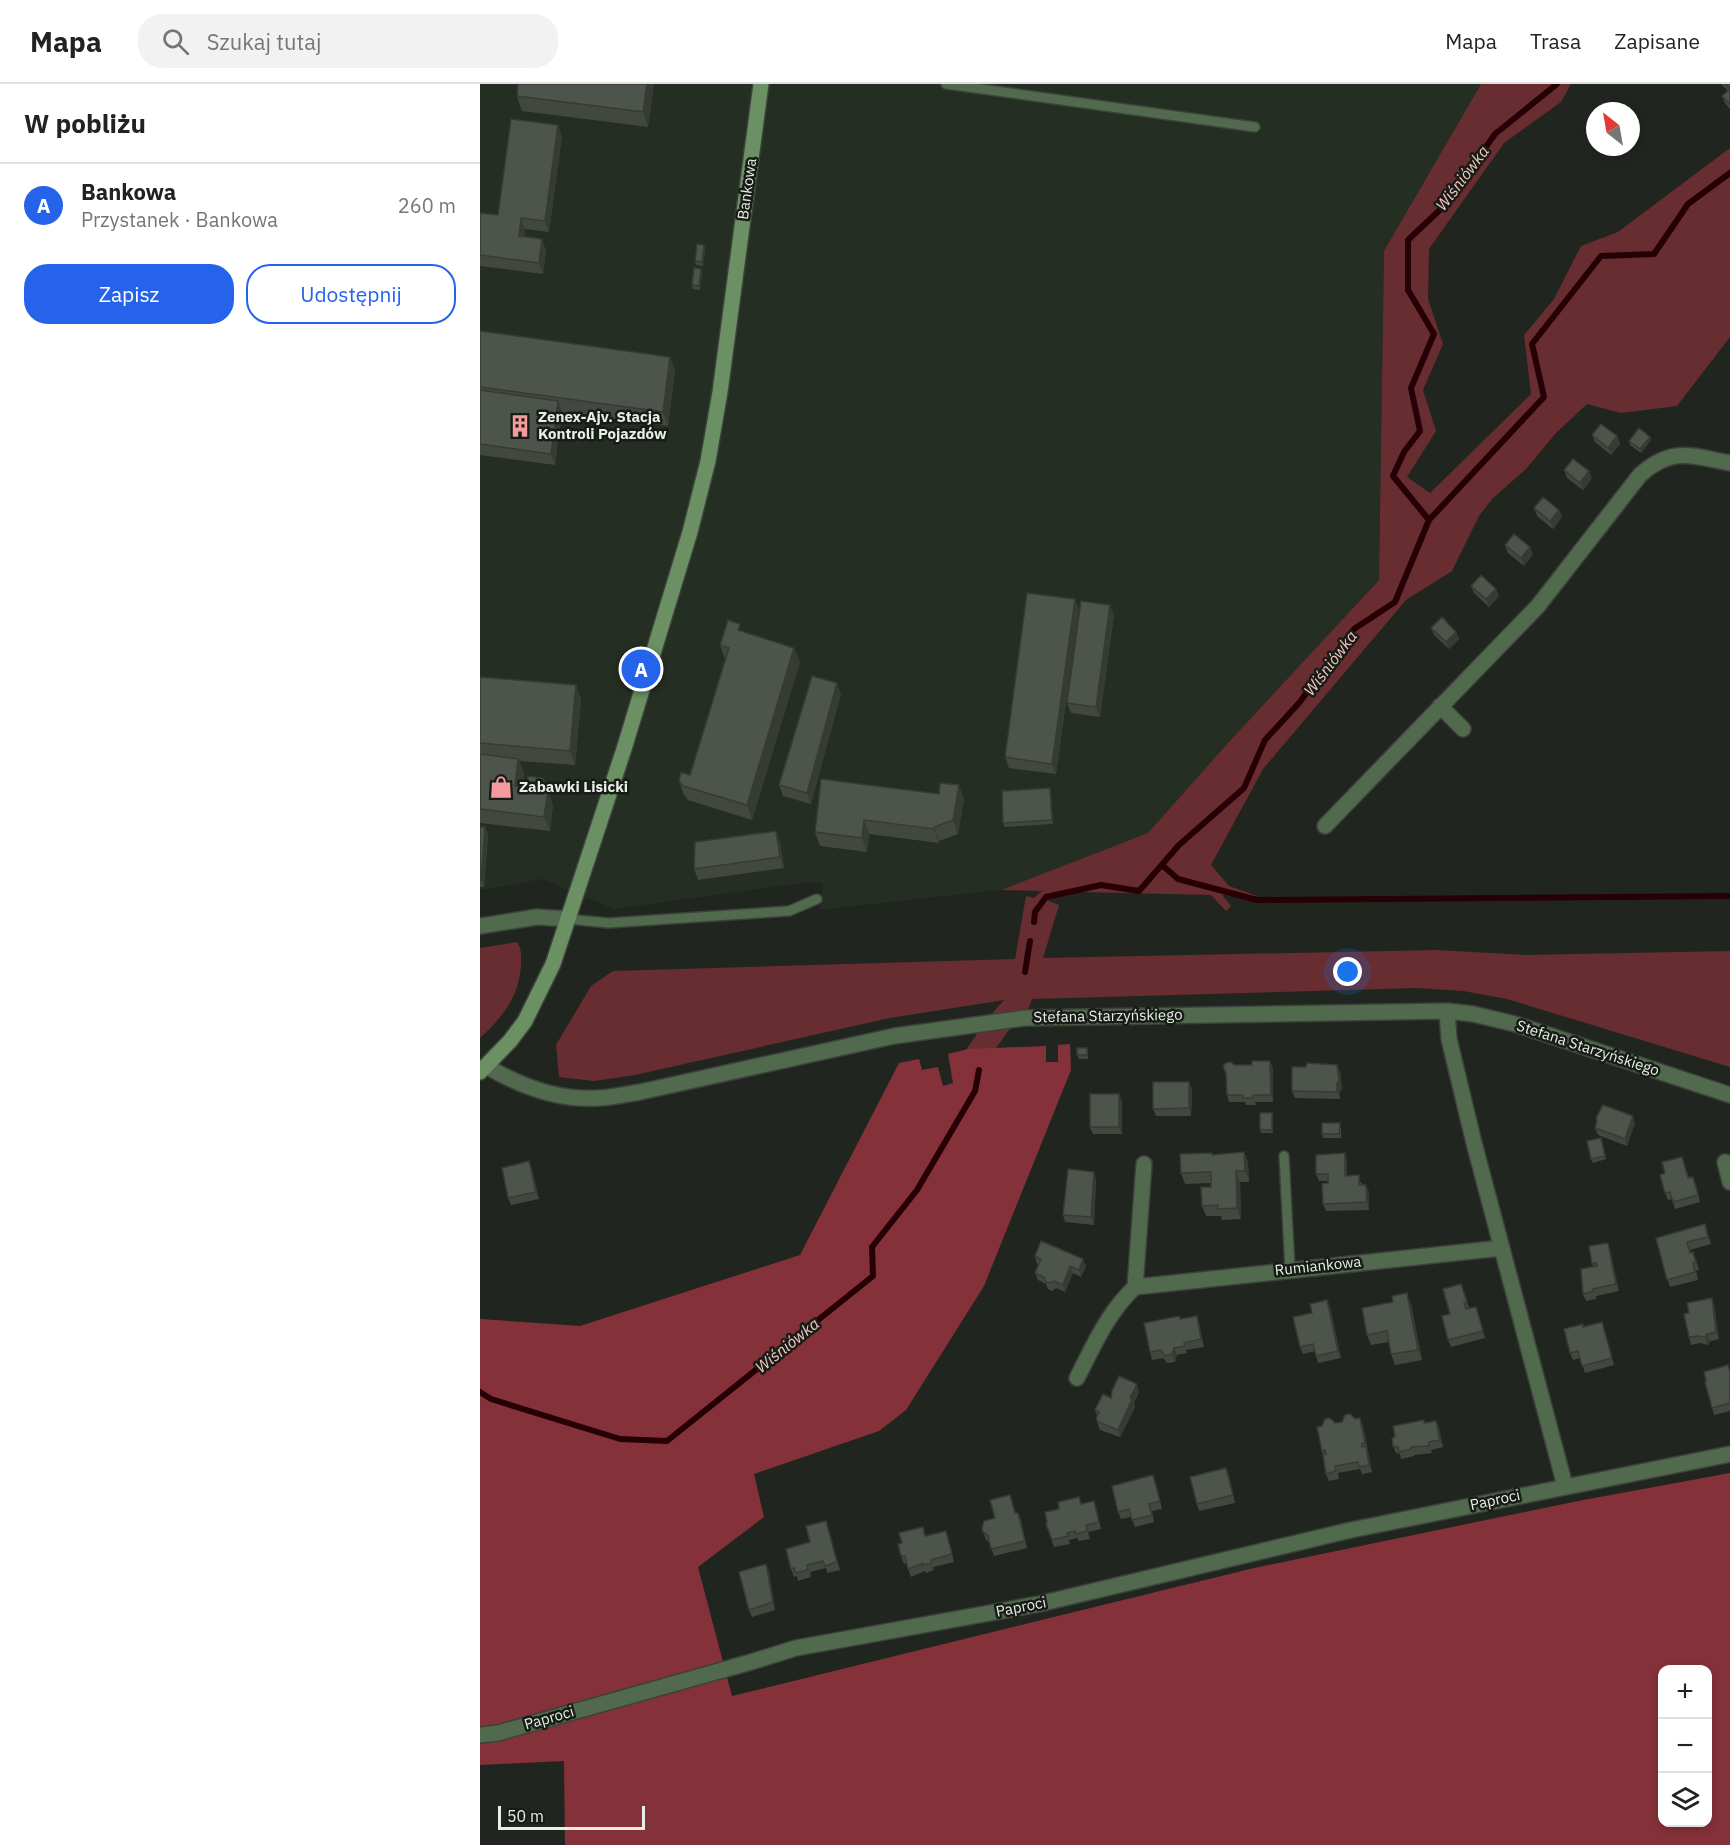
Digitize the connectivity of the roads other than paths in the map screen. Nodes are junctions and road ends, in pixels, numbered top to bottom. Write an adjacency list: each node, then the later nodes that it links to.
1 (761, 84): 9 (street, Bankowa)
2 (946, 84): 3 (lane)
3 (1255, 127)
4 (1730, 463): 5 (street)
5 (1440, 706): 6 (street); 7 (street)
6 (1463, 729)
7 (1326, 826)
8 (817, 899): 9 (lane)
9 (568, 920): 10 (street); 12 (street, Bankowa)
10 (480, 926)
11 (1447, 1011): 12 (street, Stefana Starzyńskiego); 13 (street, Stefana Starzyńskiego); 18 (street)
12 (483, 1069)
13 (1730, 1095)
14 (1284, 1156): 19 (lane)
15 (1725, 1162): 17 (street)
16 (1144, 1164): 20 (street)
17 (1730, 1182)
18 (1502, 1248): 19 (street, Rumiankowa); 23 (street)
19 (1290, 1269): 20 (street, Rumiankowa)
20 (1136, 1287): 21 (street)
21 (1077, 1378)
22 (1730, 1454): 23 (street, Paproci)
23 (1565, 1486): 24 (street, Paproci)
24 (480, 1735)

